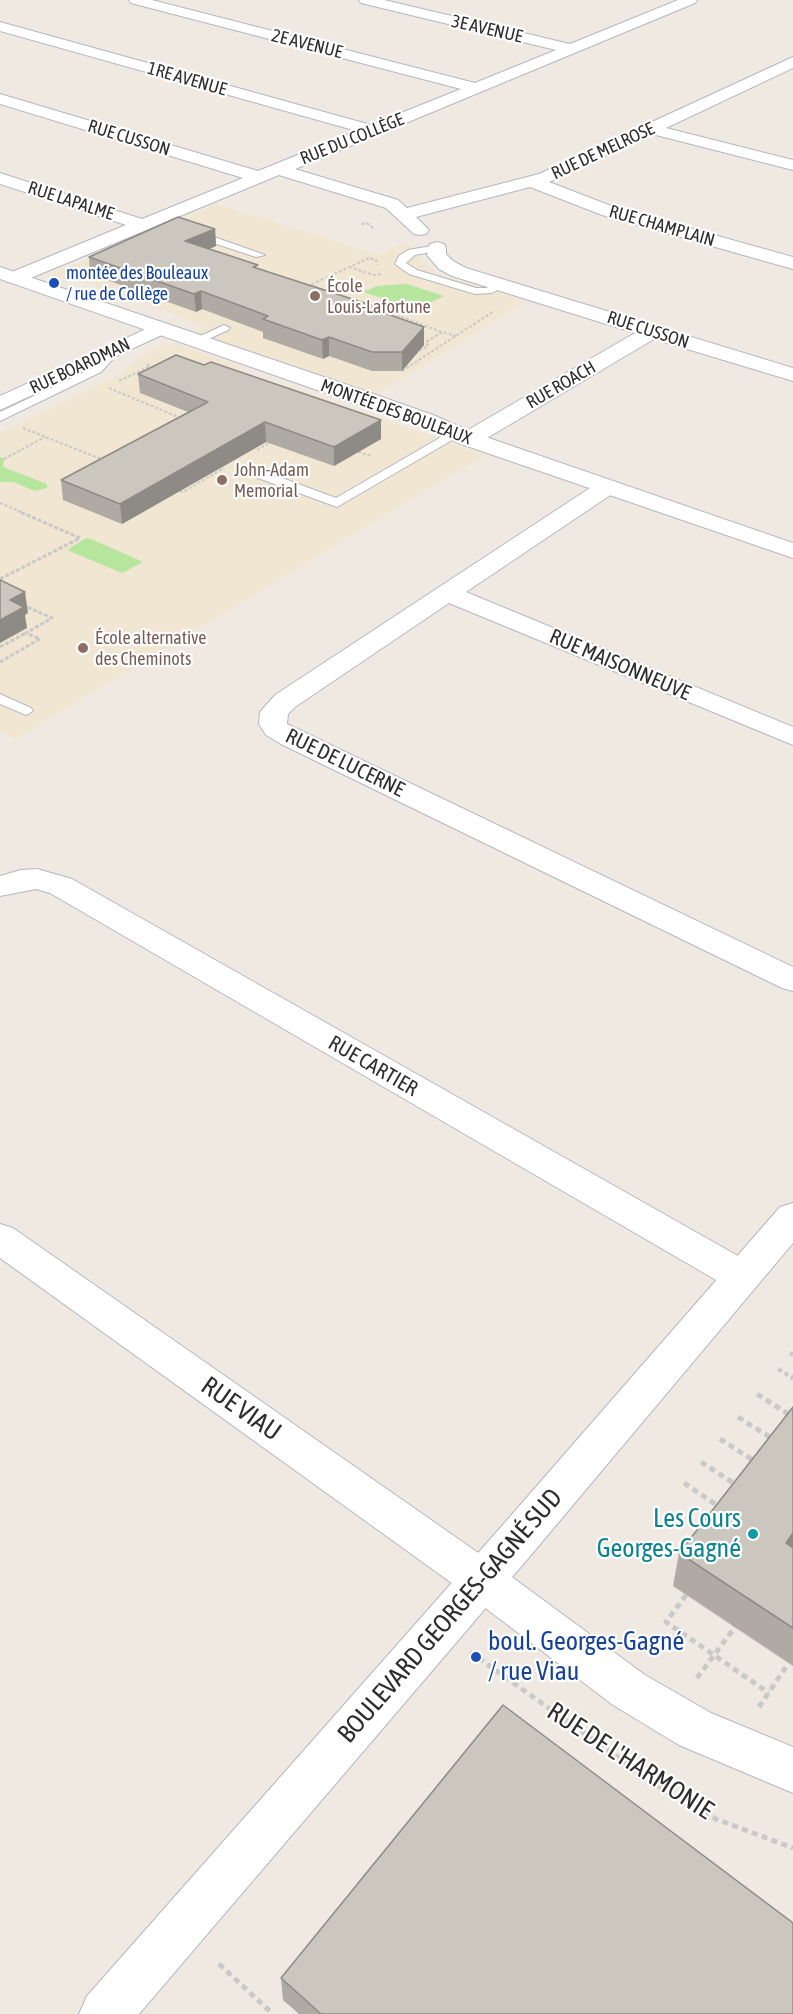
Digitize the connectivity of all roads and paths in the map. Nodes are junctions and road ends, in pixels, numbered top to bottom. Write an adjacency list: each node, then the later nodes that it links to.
1 (136, 0): 8 (street, 2E AVENUE)
2 (366, 0): 6 (street, 3E AVENUE)
3 (654, 2): 4 (street)
4 (683, 3): 6 (street, RUE DU COLLÈGE)
5 (0, 26): 11 (street, 1RE AVENUE)
6 (572, 49): 8 (street, RUE DU COLLÈGE)
7 (793, 62): 10 (street, RUE DE MELROSE)
8 (477, 88): 11 (street, RUE DU COLLÈGE)
9 (0, 99): 14 (street, RUE CUSSON)
10 (652, 129): 12 (street); 16 (street, RUE DE MELROSE)
11 (374, 131): 13 (street, RUE DU COLLÈGE)
12 (793, 165)
13 (278, 170): 14 (street, RUE DU COLLÈGE); 17 (street, RUE CUSSON)
14 (259, 177): 18 (street, RUE DU COLLÈGE)
15 (0, 178): 18 (street, RUE LAPALME)
16 (532, 182): 17 (street, RUE DE MELROSE); 23 (street, RUE CHAMPLAIN)
17 (405, 214): 21 (street, RUE CUSSON)
18 (148, 223): 22 (lane); 25 (street, RUE DU COLLÈGE)
19 (362, 224): 20 (path)
20 (374, 229)
21 (438, 248): 26 (street, RUE CUSSON); 26 (lane)
22 (261, 255)
23 (793, 263)
24 (349, 267): 24 (path); 27 (path)
25 (7, 276): 31 (street, MONTÉE DES BOULEAUX)
26 (504, 284): 32 (street, RUE CUSSON)
27 (353, 299)
28 (388, 300): 33 (path)
29 (494, 311): 34 (path)
30 (224, 328): 35 (lane)
31 (159, 329): 35 (street, MONTÉE DES BOULEAUX); 36 (street, RUE BOARDMAN)
32 (653, 331): 40 (street, RUE CUSSON); 47 (street, RUE ROACH)
33 (442, 332): 34 (path); 37 (path)
34 (456, 336): 39 (path)
35 (196, 341): 47 (street, MONTÉE DES BOULEAUX)
36 (101, 356): 42 (street, RUE BOARDMAN); 44 (lane)
37 (409, 356)
38 (146, 364): 43 (path)
39 (402, 371)
40 (793, 375)
41 (166, 403): 43 (path)
42 (0, 404)
43 (159, 407): 45 (path)
44 (0, 417)
45 (192, 422)
46 (33, 423): 48 (path)
47 (462, 436): 53 (lane); 54 (street, MONTÉE DES BOULEAUX)
48 (45, 437): 51 (path); 52 (path)
49 (358, 452): 50 (path)
50 (374, 457)
51 (4, 459)
52 (112, 463)
53 (243, 468)
54 (607, 487): 56 (street, MONTÉE DES BOULEAUX); 58 (street, RUE DE LUCERNE)
55 (0, 503): 57 (path)
56 (793, 551)
57 (0, 579)
58 (447, 593): 65 (street, RUE MAISONNEUVE); 67 (street, RUE DE LUCERNE)
59 (21, 604): 60 (path)
60 (26, 633): 61 (path); 62 (path)
61 (0, 647)
62 (0, 662)
63 (0, 698): 64 (lane)
64 (26, 711)
65 (793, 737)
66 (0, 886): 70 (street, RUE CARTIER)
67 (793, 980)
68 (793, 1217): 70 (street, BOULEVARD GEORGES-GAGNÉ SUD)
69 (0, 1238): 83 (street, RUE VIAU)
70 (741, 1276): 83 (street, BOULEVARD GEORGES-GAGNÉ SUD)
71 (778, 1368): 72 (path)
72 (793, 1378)
73 (757, 1394): 75 (path)
74 (738, 1417): 77 (path)
75 (793, 1417)
76 (720, 1439): 79 (path)
77 (782, 1445)
78 (701, 1462): 81 (path)
79 (764, 1467)
80 (684, 1483): 82 (path)
81 (746, 1491)
82 (720, 1507)
83 (482, 1580): 92 (street); 95 (street, BOULEVARD GEORGES-GAGNÉ SUD)
84 (686, 1595): 86 (path)
85 (735, 1628): 86 (path)
86 (713, 1656): 89 (path); 90 (path)
87 (476, 1657): 93 (path, RUE DE L'HARMONIE)
88 (788, 1664): 90 (path)
89 (697, 1678)
90 (769, 1693): 91 (path)
91 (759, 1707)
92 (793, 1770)
93 (793, 1848)
94 (219, 1964): 96 (path)
95 (105, 2014)
96 (273, 2014)

